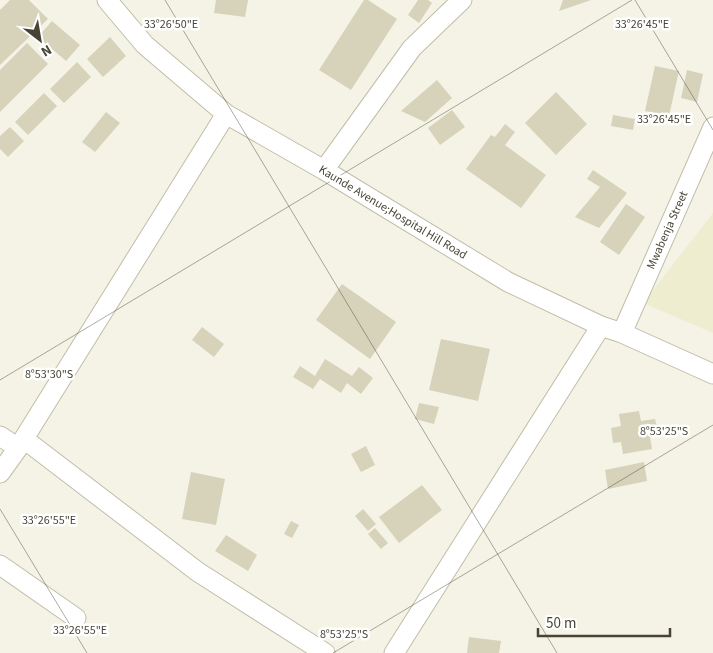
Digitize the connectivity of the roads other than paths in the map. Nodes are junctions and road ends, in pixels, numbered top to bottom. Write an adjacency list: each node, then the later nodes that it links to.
1 (107, 0): 3 (street, Kaunde Avenue;Hospital Hill Road)
2 (462, 0): 5 (street)
3 (226, 114): 5 (street, Kaunde Avenue;Hospital Hill Road); 10 (street)
4 (713, 128): 7 (street, Mwabenja Street)
5 (324, 170): 6 (street, Kaunde Avenue;Hospital Hill Road)
6 (601, 326): 7 (street, Kaunde Avenue;Hospital Hill Road); 15 (street)
7 (622, 333): 8 (street, Kaunde Avenue;Hospital Hill Road)
8 (713, 374)
9 (0, 436): 10 (street)
10 (21, 444): 11 (street); 14 (street)
11 (0, 473)
12 (0, 565): 13 (street)
13 (76, 618)
14 (325, 653)
15 (394, 653)

